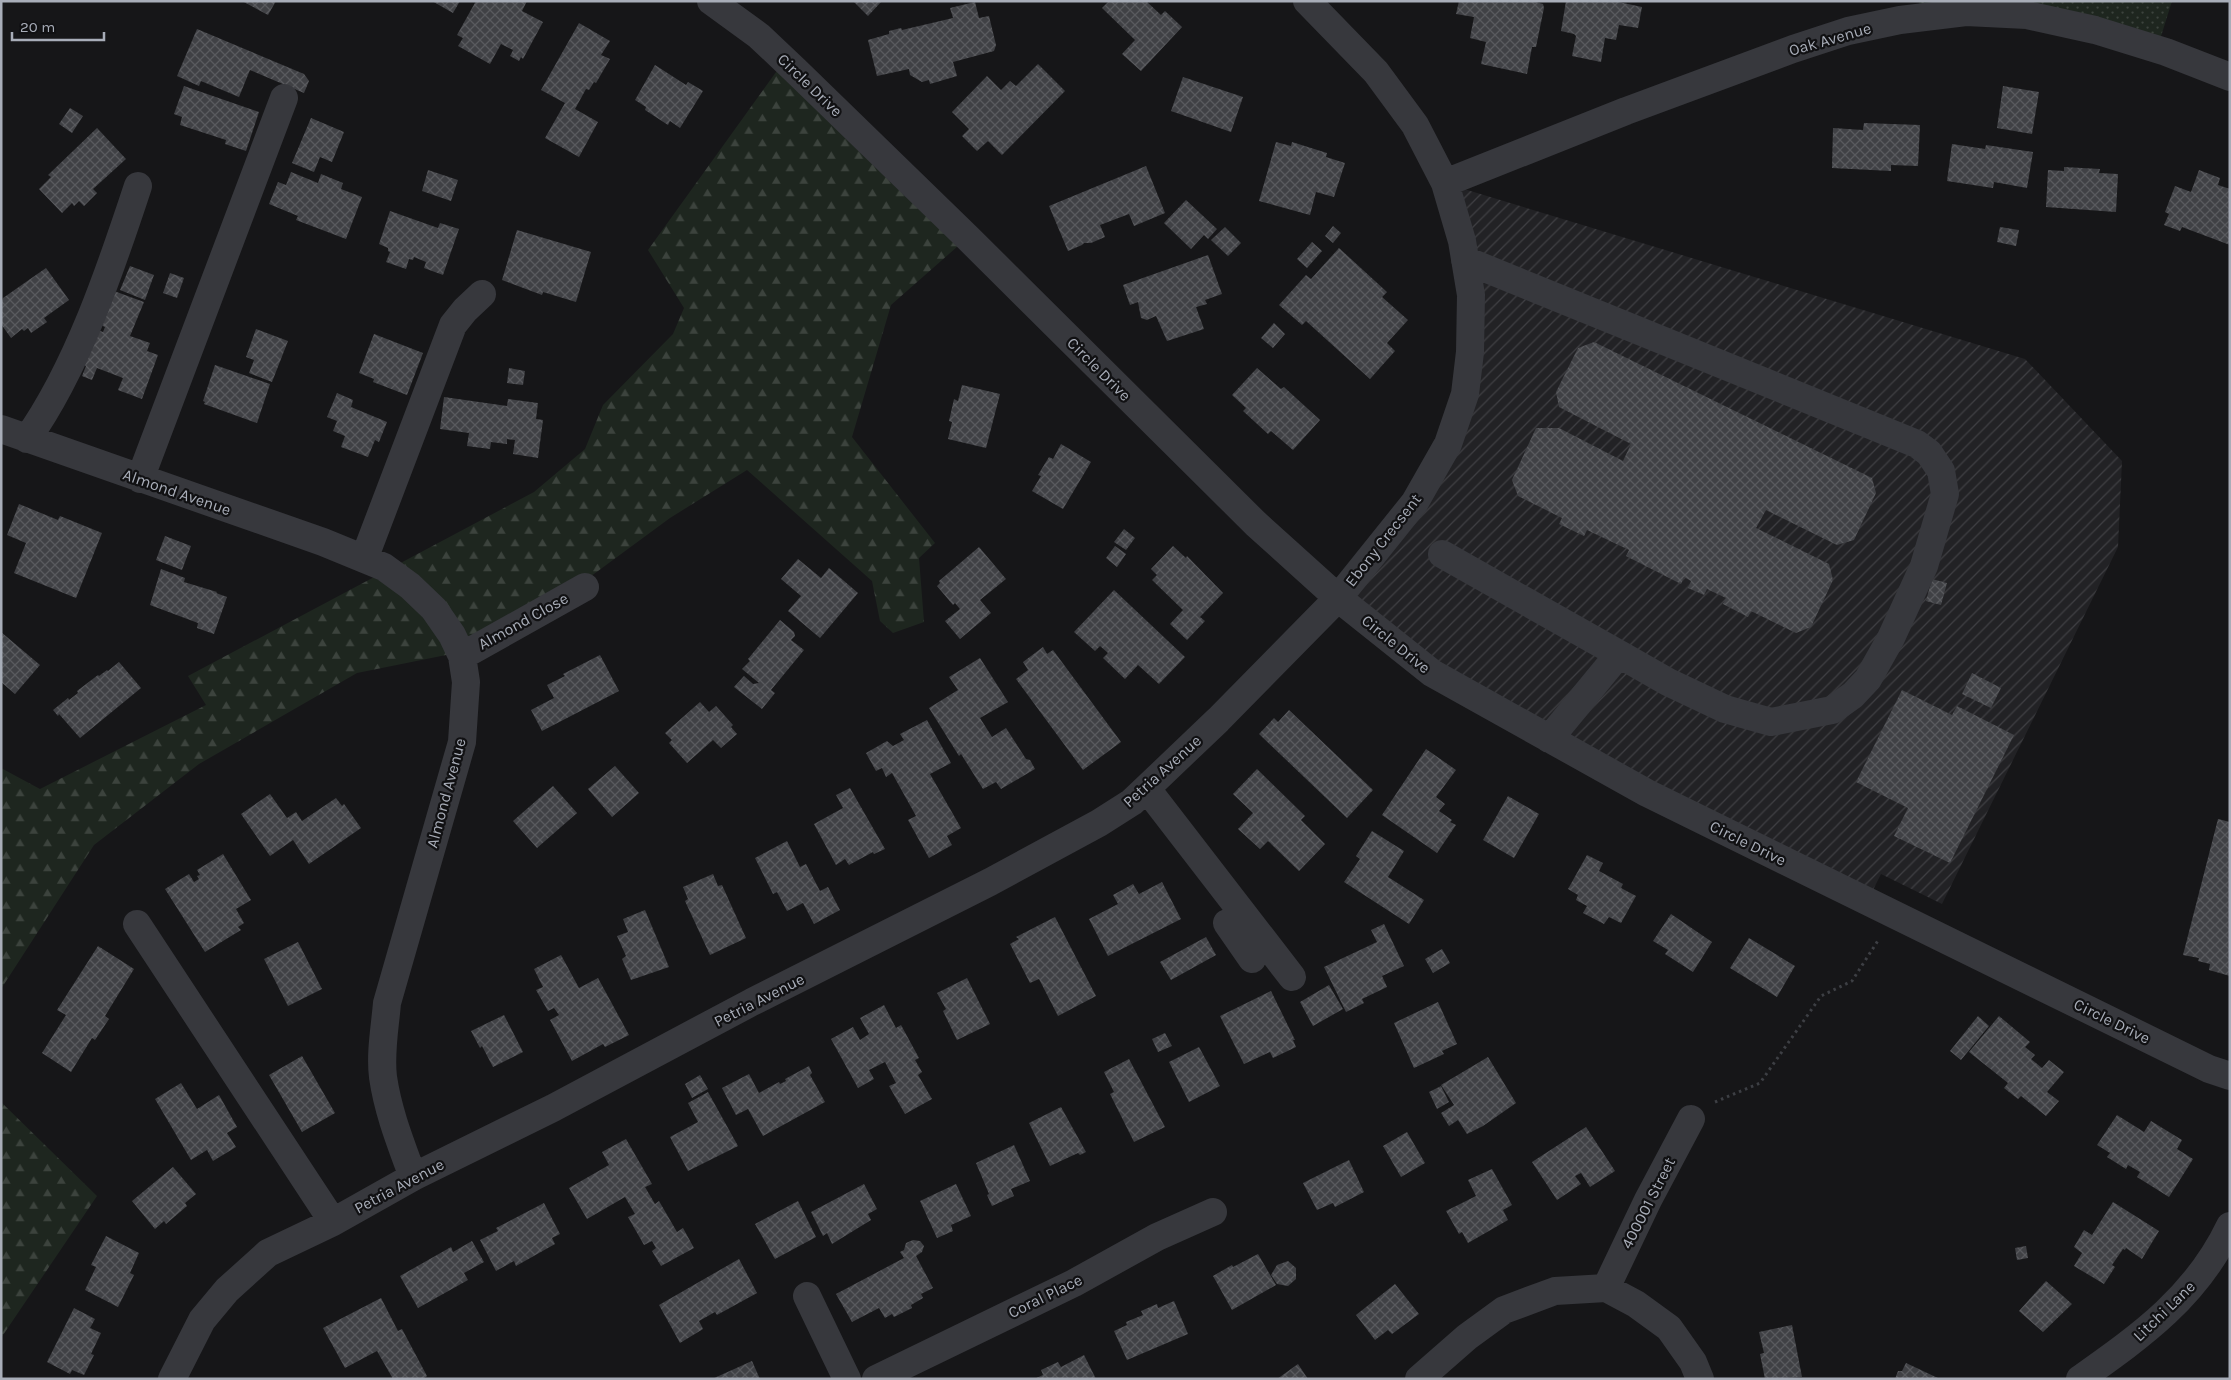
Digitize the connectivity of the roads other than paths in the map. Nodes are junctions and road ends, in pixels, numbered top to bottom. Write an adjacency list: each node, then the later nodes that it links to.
1 (711, 1): 15 (street, Circle Drive)
2 (1308, 1): 5 (street, Ebony Crecsent)
3 (2230, 76): 5 (street, Oak Avenue)
4 (284, 98): 11 (street)
5 (1445, 183): 7 (street, Ebony Crecsent)
6 (138, 186): 10 (street)
7 (1465, 260): 15 (street, Ebony Crecsent); 16 (street)
8 (482, 294): 13 (street)
9 (1, 429): 10 (street, Almond Avenue)
10 (27, 440): 11 (street, Almond Avenue)
11 (140, 479): 13 (street, Almond Avenue)
12 (1442, 554): 16 (street)
13 (364, 559): 17 (street, Almond Avenue)
14 (585, 587): 17 (street, Almond Close)
15 (1338, 598): 18 (street, Circle Drive); 19 (street, Petria Avenue)
16 (1619, 654): 18 (street)
17 (462, 656): 25 (street, Almond Avenue)
18 (1549, 739): 23 (street, Circle Drive)
19 (1142, 794): 21 (street); 22 (street); 25 (street, Petria Avenue)
20 (136, 924): 27 (street)
21 (1252, 959)
22 (1292, 977)
23 (2230, 1076)
24 (1691, 1119): 29 (street, 400001 Street)
25 (413, 1178): 27 (street, Petria Avenue)
26 (1213, 1212): 33 (street, Coral Place)
27 (333, 1222): 31 (street, Petria Avenue)
28 (2230, 1226): 36 (street, Litchi Lane)
29 (1606, 1288): 34 (street); 35 (street)
30 (807, 1296): 32 (street)
31 (172, 1379)
32 (847, 1379)
33 (876, 1379)
34 (1419, 1379)
35 (1700, 1379)
36 (2080, 1379)

